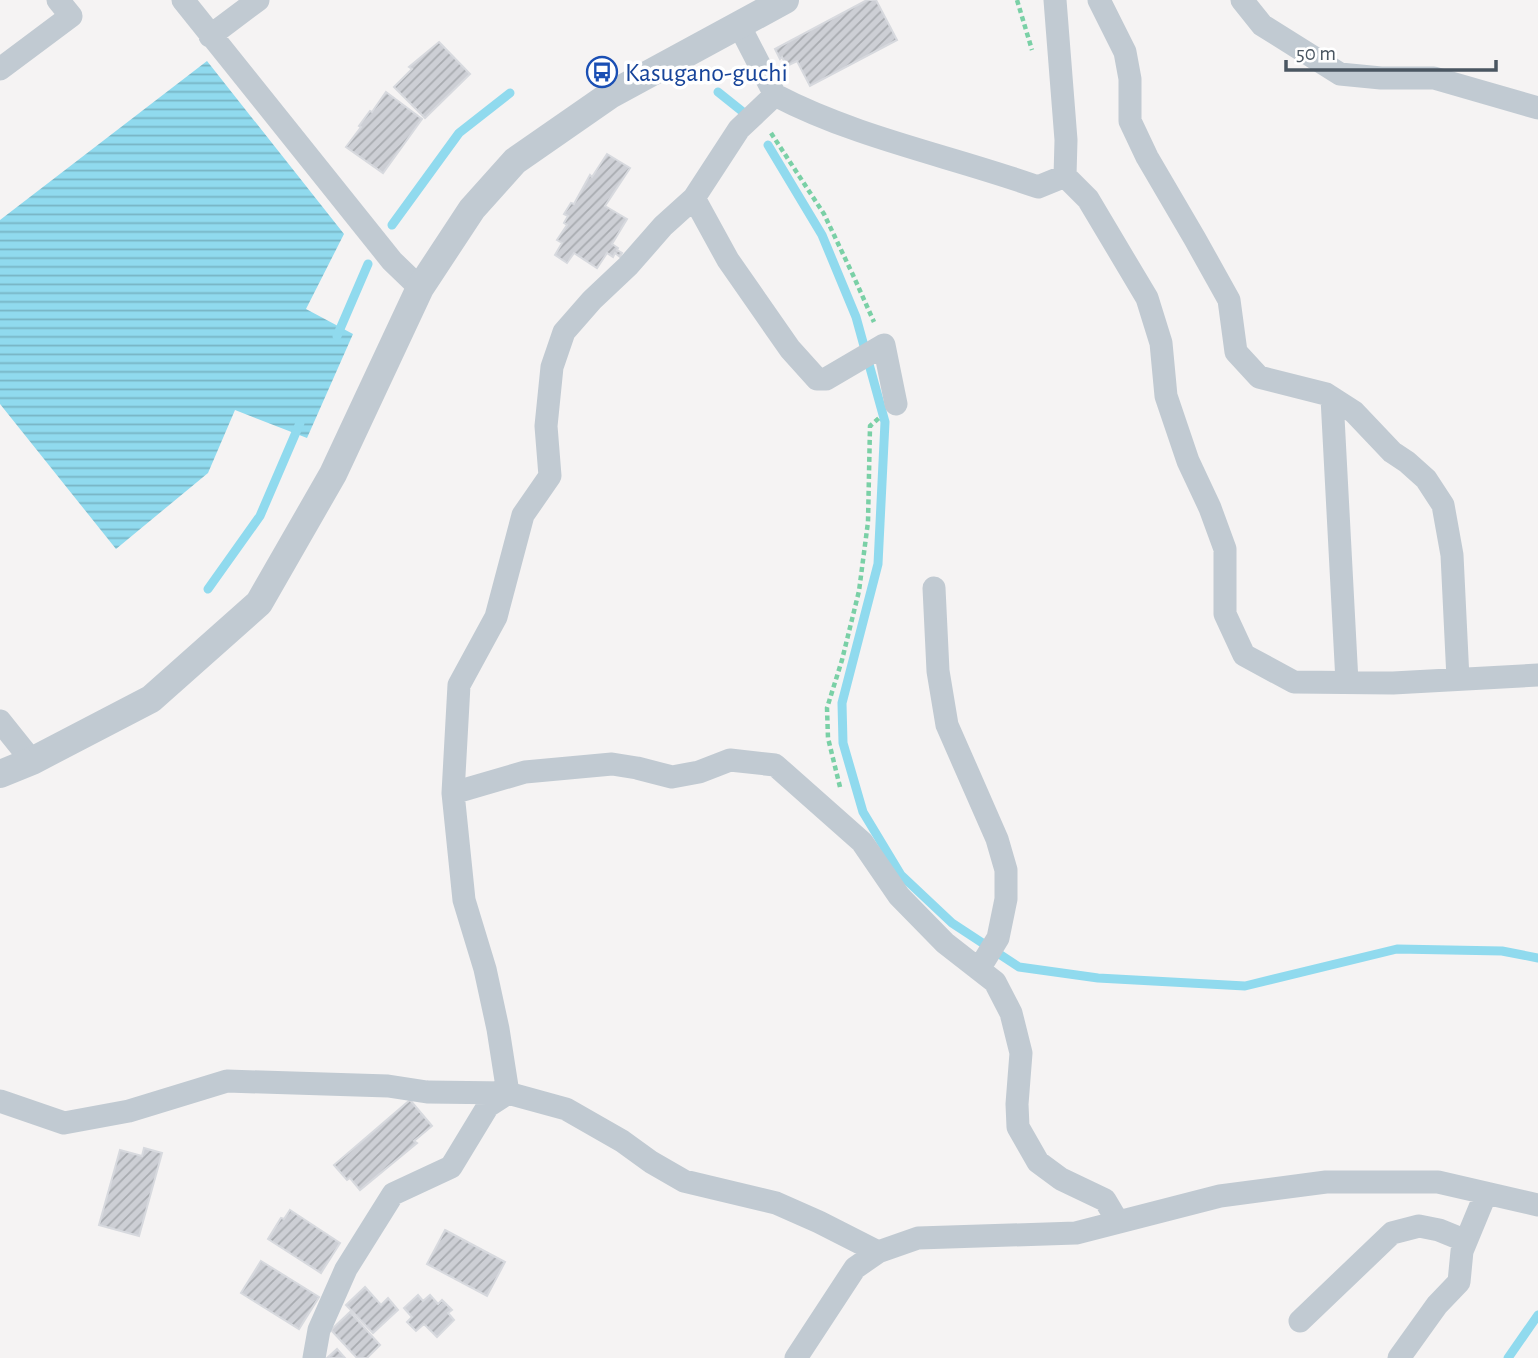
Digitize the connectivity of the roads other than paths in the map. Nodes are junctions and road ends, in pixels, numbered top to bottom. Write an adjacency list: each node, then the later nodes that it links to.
1 (58, 0): 10 (street)
2 (183, 0): 9 (street)
3 (258, 0): 9 (street)
4 (785, 0): 8 (street)
5 (1055, 0): 13 (street)
6 (1099, 0): 16 (street)
7 (1242, 0): 12 (street)
8 (739, 25): 11 (street); 15 (street)
9 (210, 36): 15 (street)
10 (0, 69)
11 (775, 95): 13 (street); 14 (street)
12 (1538, 108)
13 (1065, 176): 21 (street)
14 (694, 198): 17 (street); 25 (street)
15 (420, 288): 23 (street)
16 (1332, 398): 20 (street); 21 (street)
17 (896, 404)
18 (934, 588): 26 (street)
19 (1538, 675): 20 (street)
20 (1458, 679): 21 (street)
21 (1347, 682)
22 (0, 721): 23 (street)
23 (32, 761): 24 (street)
24 (0, 774)
25 (453, 793): 26 (street); 27 (street)
26 (979, 969): 31 (street)
27 (509, 1093): 28 (street); 33 (street); 35 (street)
28 (0, 1101)
29 (1486, 1193): 30 (street); 31 (street); 32 (street)
30 (1538, 1205)
31 (1118, 1222): 33 (street)
32 (1466, 1241): 34 (street); 37 (street)
33 (878, 1252): 36 (street)
34 (1300, 1321)
35 (314, 1358)
36 (796, 1358)
37 (1399, 1358)

